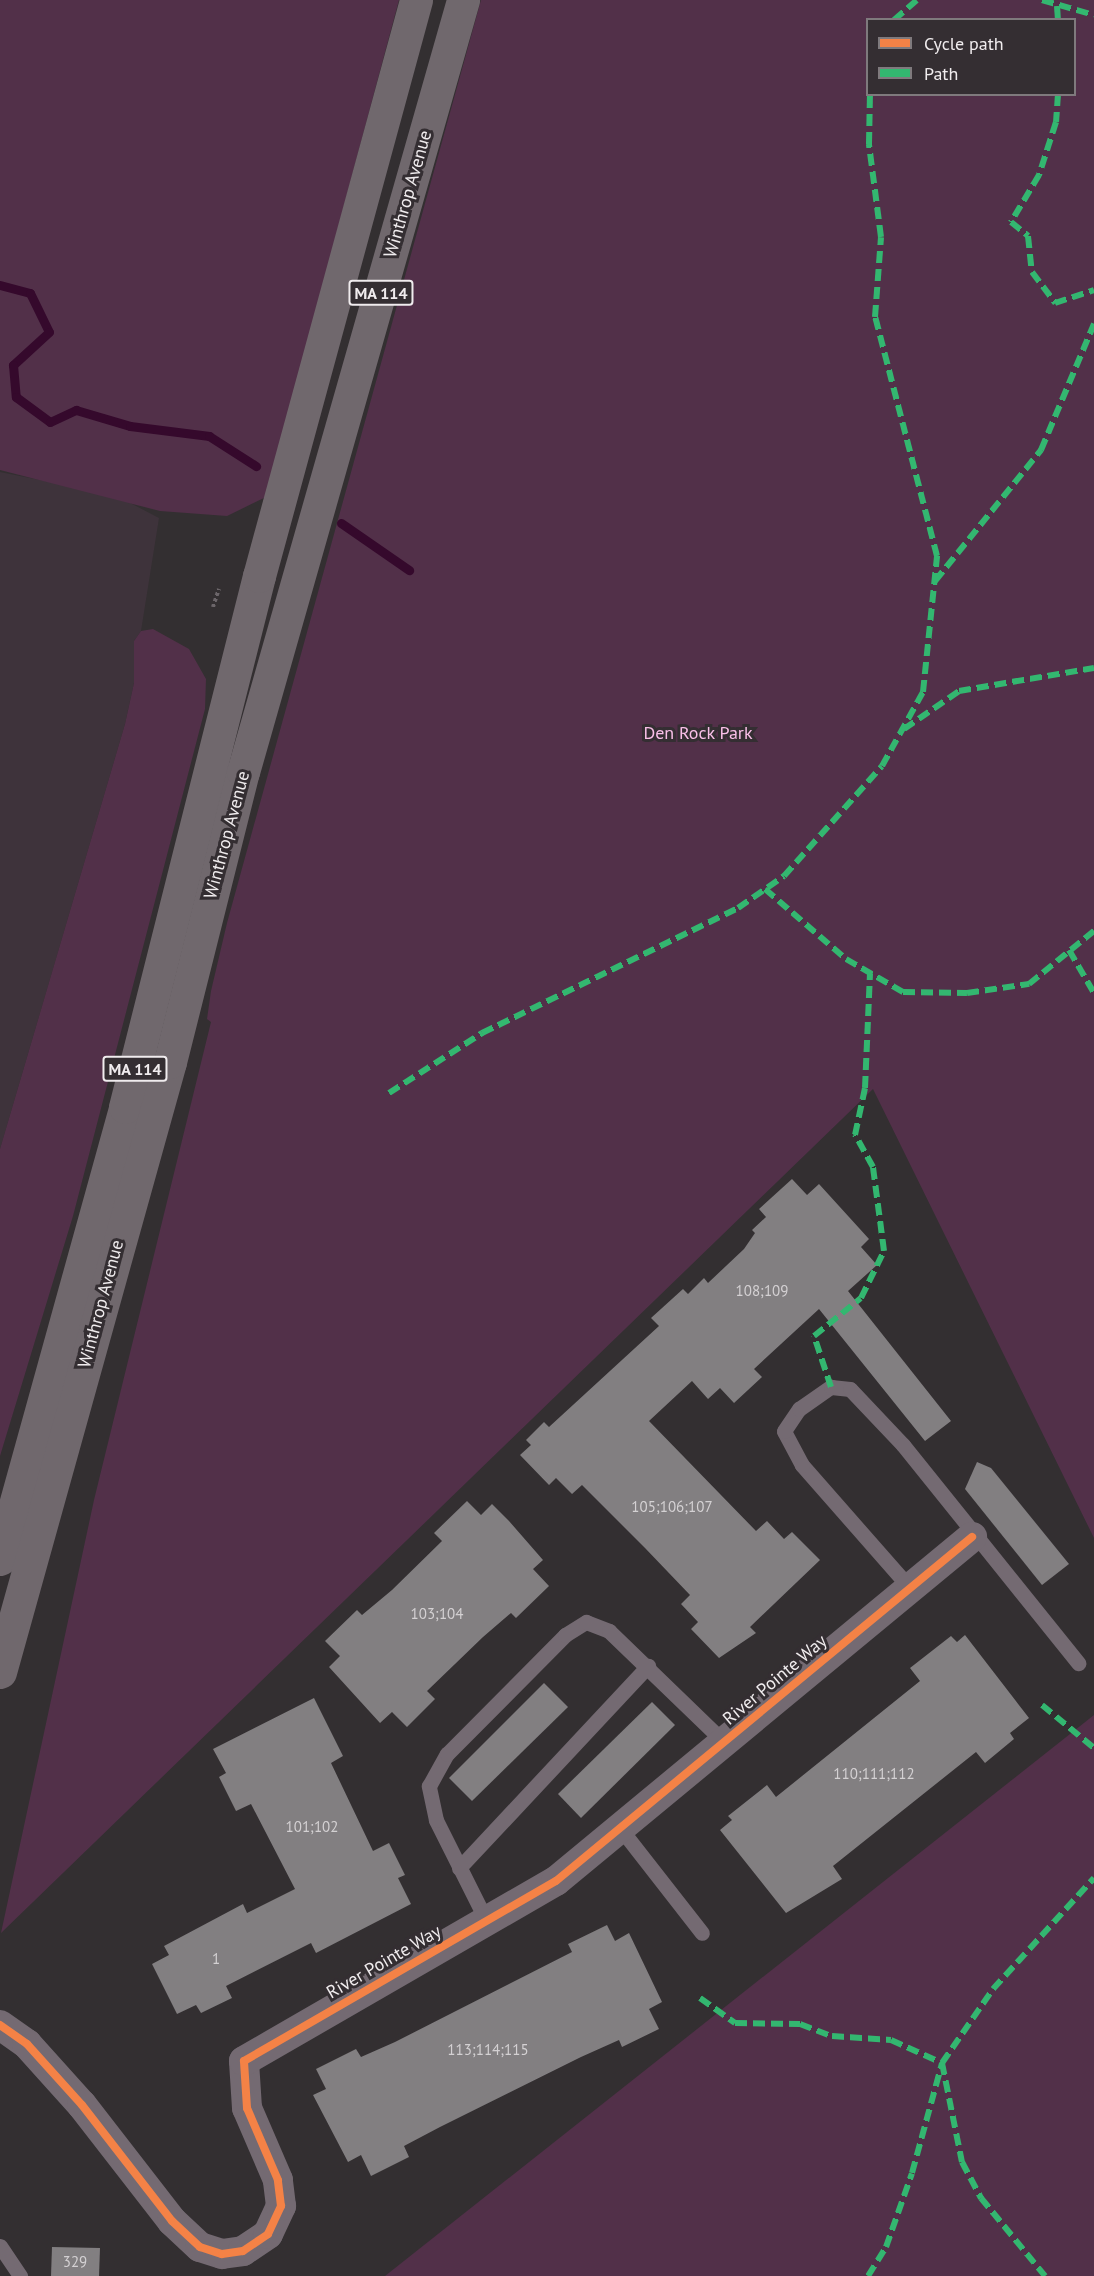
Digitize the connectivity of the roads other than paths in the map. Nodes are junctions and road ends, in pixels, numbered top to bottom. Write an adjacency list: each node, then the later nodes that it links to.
1 (416, 0): 4 (highway, Winthrop Avenue / MA 114)
2 (463, 0): 8 (highway, Winthrop Avenue / MA 114)
3 (972, 1537): 5 (street, River Pointe Way); 5 (lane); 6 (lane)
4 (0, 1559)
5 (910, 1588): 9 (street, River Pointe Way)
6 (1078, 1664)
7 (648, 1666): 9 (lane); 11 (lane); 11 (lane)
8 (0, 1672)
9 (724, 1742): 10 (street, River Pointe Way)
10 (620, 1828): 12 (street, River Pointe Way); 13 (lane)
11 (459, 1868): 12 (lane)
12 (486, 1920): 14 (street, River Pointe Way)
13 (702, 1933)
14 (0, 2025)
15 (0, 2246): 16 (lane)
16 (20, 2276)

